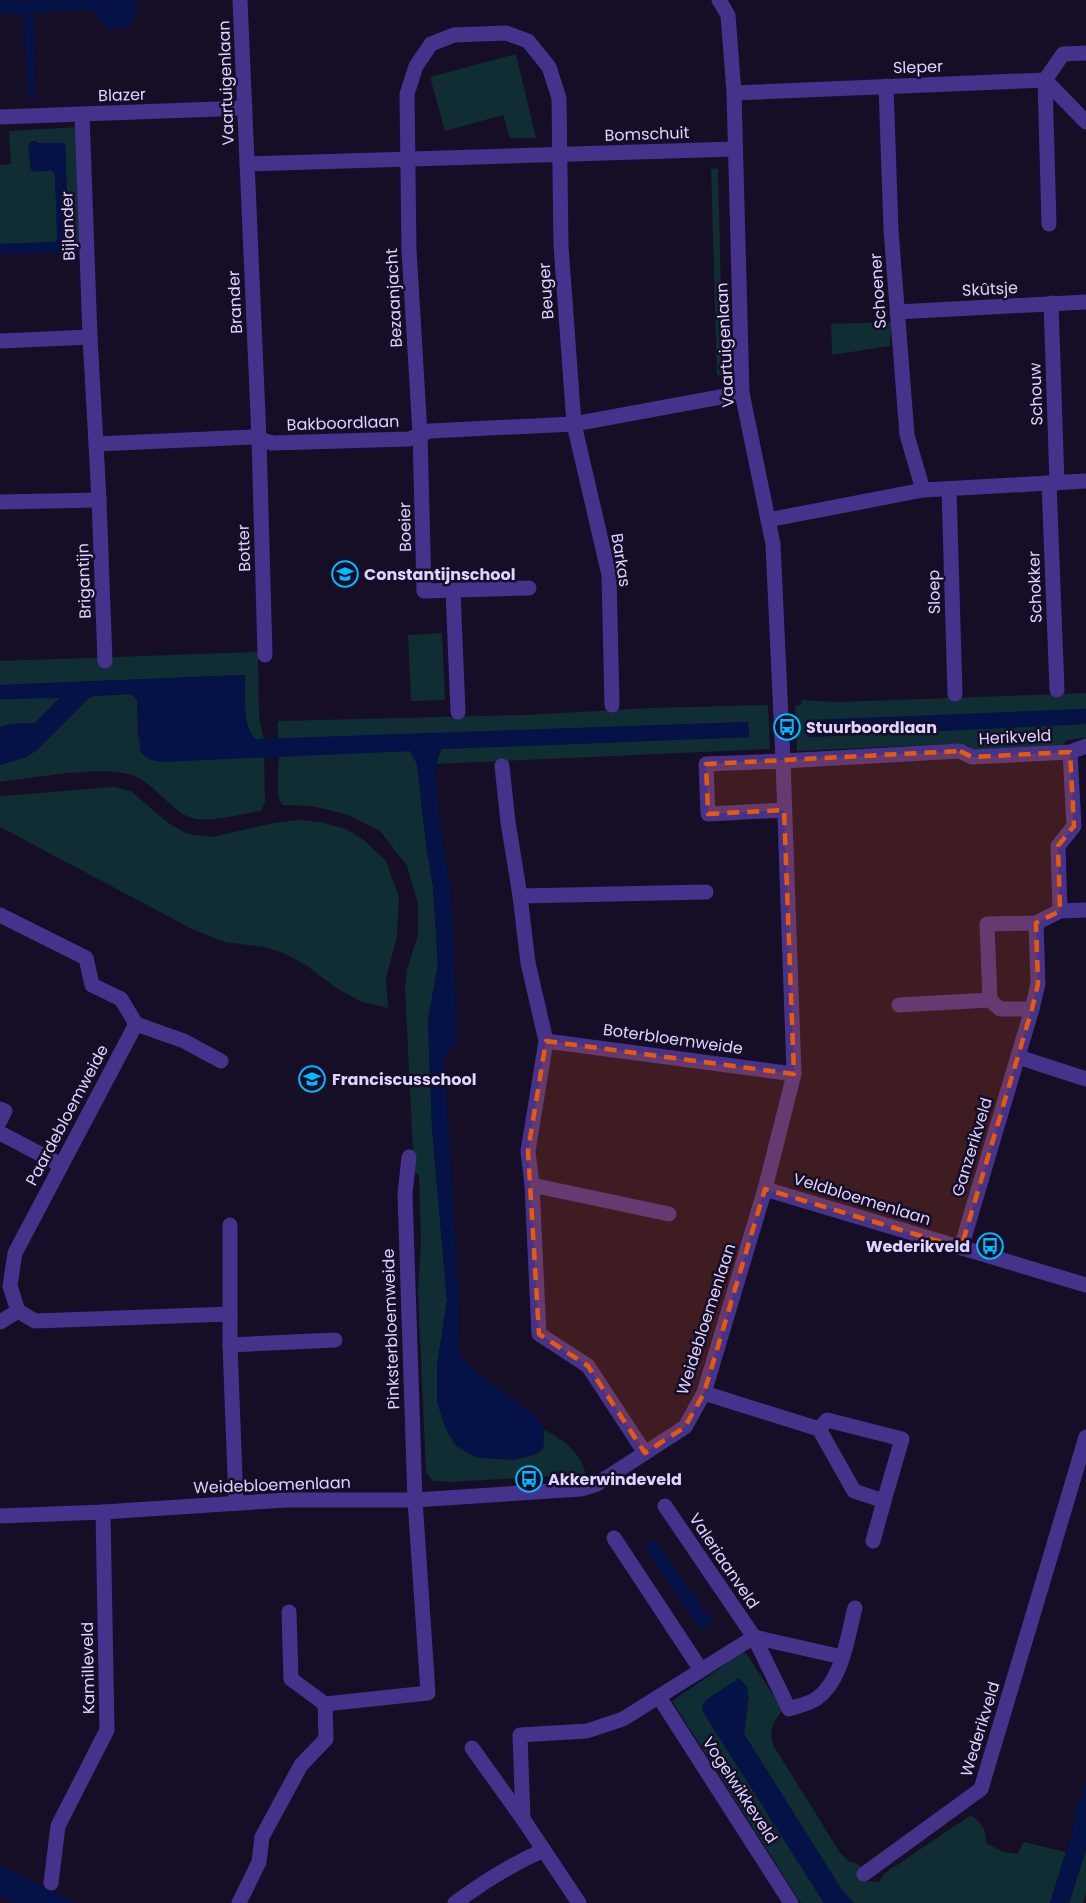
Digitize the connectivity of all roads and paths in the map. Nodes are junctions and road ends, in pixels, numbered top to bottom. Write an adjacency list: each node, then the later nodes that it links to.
1 (240, 0): 7 (street, Vaartuigenlaan)
2 (719, 0): 6 (street, Vaartuigenlaan)
3 (1086, 53): 4 (street)
4 (1045, 80): 5 (street, Sleper); 10 (street); 15 (street)
5 (886, 86): 6 (street, Sleper); 18 (street, Schoener)
6 (734, 93): 11 (street, Vaartuigenlaan)
7 (245, 108): 8 (street, Blazer); 14 (street, Vaartuigenlaan)
8 (82, 114): 9 (street, Blazer); 19 (street, Bijlander)
9 (0, 117)
10 (1086, 122)
11 (735, 149): 12 (street, Bomschuit); 21 (street, Vaartuigenlaan)
12 (559, 154): 13 (street, Bomschuit); 13 (street); 22 (street, Beuger)
13 (407, 159): 14 (street, Bomschuit); 23 (street, Bezaanjacht)
14 (247, 164): 24 (street, Brander)
15 (1049, 224)
16 (1086, 302): 17 (street, Skûtsje)
17 (1051, 303): 18 (street, Skûtsje); 27 (street, Schouw)
18 (897, 312): 29 (street, Schoener)
19 (90, 337): 20 (street); 25 (street, Bijlander)
20 (0, 341)
21 (742, 393): 22 (street, Bakboordlaan); 32 (street, Vaartuigenlaan)
22 (574, 424): 23 (street, Bakboordlaan); 39 (street, Barkas)
23 (420, 434): 24 (street, Bakboordlaan); 34 (street, Boeier)
24 (259, 439): 25 (street, Bakboordlaan); 35 (street, Botter)
25 (96, 444): 30 (street)
26 (1086, 481): 27 (street)
27 (1053, 483): 28 (street); 37 (street, Schokker)
28 (950, 489): 29 (street); 38 (street, Sloep)
29 (923, 490): 32 (street)
30 (99, 500): 31 (street); 36 (street, Brigantijn)
31 (0, 502)
32 (768, 520): 43 (street, Vaartuigenlaan)
33 (529, 588): 34 (street, Boeier)
34 (453, 590): 40 (street)
35 (265, 656)
36 (105, 661)
37 (1058, 690)
38 (955, 694)
39 (612, 705)
40 (458, 712)
41 (1086, 746): 42 (street, Herikveld)
42 (1070, 752): 43 (street, Herikveld); 49 (street, Herikveld)
43 (783, 761): 45 (street, Weidebloemenlaan); 45 (street)
44 (502, 766): 47 (street)
45 (784, 810): 59 (street, Weidebloemenlaan)
46 (706, 892): 47 (street)
47 (520, 896): 56 (street)
48 (1086, 910): 49 (street)
49 (1060, 911): 51 (street)
50 (0, 915): 55 (street)
51 (1036, 923): 52 (street); 54 (street, Ganzerikveld)
52 (990, 1000): 53 (street); 54 (street)
53 (899, 1005)
54 (1032, 1010): 57 (street, Ganzerikveld)
55 (136, 1024): 58 (street); 65 (street, Paardebloemweide)
56 (546, 1041): 59 (street, Boterbloemweide); 66 (street)
57 (1018, 1057): 60 (street); 70 (street, Ganzerikveld)
58 (221, 1061)
59 (794, 1074): 67 (street, Weidebloemenlaan)
60 (1086, 1079)
61 (0, 1109): 62 (street)
62 (0, 1120)
63 (0, 1133): 65 (street)
64 (409, 1156): 81 (street, Pinksterbloemweide)
65 (61, 1165): 72 (street, Paardebloemweide)
66 (532, 1185): 68 (street); 80 (street)
67 (765, 1189): 70 (street, Veldbloemenlaan); 77 (street, Weidebloemenlaan)
68 (669, 1214)
69 (230, 1225): 73 (street)
70 (961, 1248): 71 (street, Veldbloemenlaan)
71 (1086, 1285)
72 (18, 1311): 73 (street); 74 (street)
73 (230, 1314): 76 (street)
74 (0, 1322)
75 (335, 1340): 76 (street)
76 (230, 1345): 83 (street)
77 (704, 1394): 78 (street); 80 (street, Weidebloemenlaan)
78 (819, 1429): 82 (street); 82 (street)
79 (1086, 1437): 99 (street, Wederikveld)
80 (645, 1453): 81 (street, Weidebloemenlaan)
81 (415, 1500): 83 (street, Weidebloemenlaan); 95 (street)
82 (884, 1501): 88 (street)
83 (236, 1503): 85 (street, Weidebloemenlaan)
84 (665, 1506): 91 (street, Valeriaanveld)
85 (103, 1512): 86 (street, Weidebloemenlaan); 100 (street, Kamilleveld)
86 (0, 1516)
87 (614, 1538): 93 (street)
88 (873, 1541)
89 (855, 1608): 92 (street, Valeriaanveld)
90 (289, 1612): 95 (street)
91 (754, 1637): 92 (street); 92 (street, Valeriaanveld); 93 (street)
92 (842, 1657)
93 (701, 1670): 94 (street)
94 (658, 1697): 97 (street); 104 (street, Vogelwikkeveld)
95 (324, 1704): 101 (street)
96 (472, 1748): 97 (street)
97 (523, 1819): 98 (street)
98 (544, 1850): 102 (street); 103 (street)
99 (864, 1874)
100 (51, 1883)
101 (239, 1903)
102 (455, 1903)
103 (579, 1903)
104 (791, 1903)

